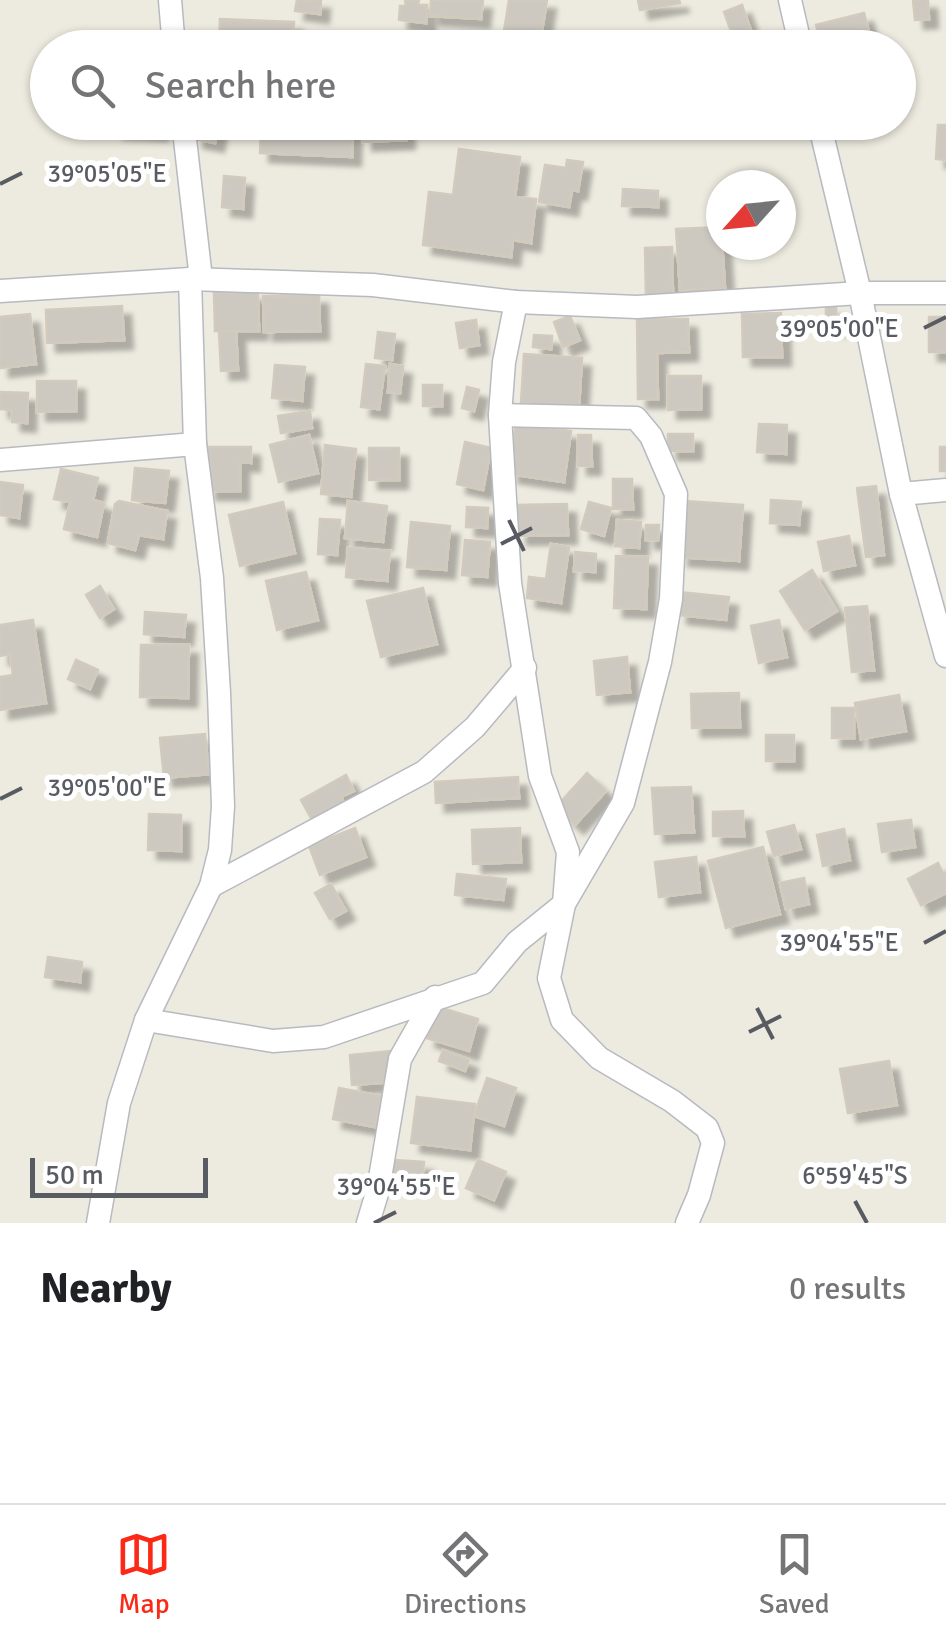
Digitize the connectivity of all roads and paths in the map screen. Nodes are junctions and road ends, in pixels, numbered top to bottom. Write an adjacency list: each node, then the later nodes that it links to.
1 (170, 0): 3 (street)
2 (790, 0): 4 (street)
3 (172, 30)
4 (797, 30)
5 (183, 140): 7 (street)
6 (824, 140): 9 (street)
7 (195, 279): 8 (street); 11 (street); 13 (street)
8 (0, 292)
9 (860, 292): 10 (street); 11 (street); 16 (street)
10 (946, 293)
11 (516, 302): 12 (street)
12 (500, 414): 18 (street); 20 (street)
13 (196, 444): 14 (street); 19 (street)
14 (0, 460)
15 (946, 490): 16 (street)
16 (901, 494): 17 (street)
17 (946, 656)
18 (525, 668): 19 (street); 20 (street)
19 (211, 886): 22 (street)
20 (564, 904): 21 (street); 25 (street)
21 (435, 997): 22 (street); 24 (street)
22 (146, 1020): 23 (street)
23 (98, 1223)
24 (368, 1223)
25 (687, 1223)

